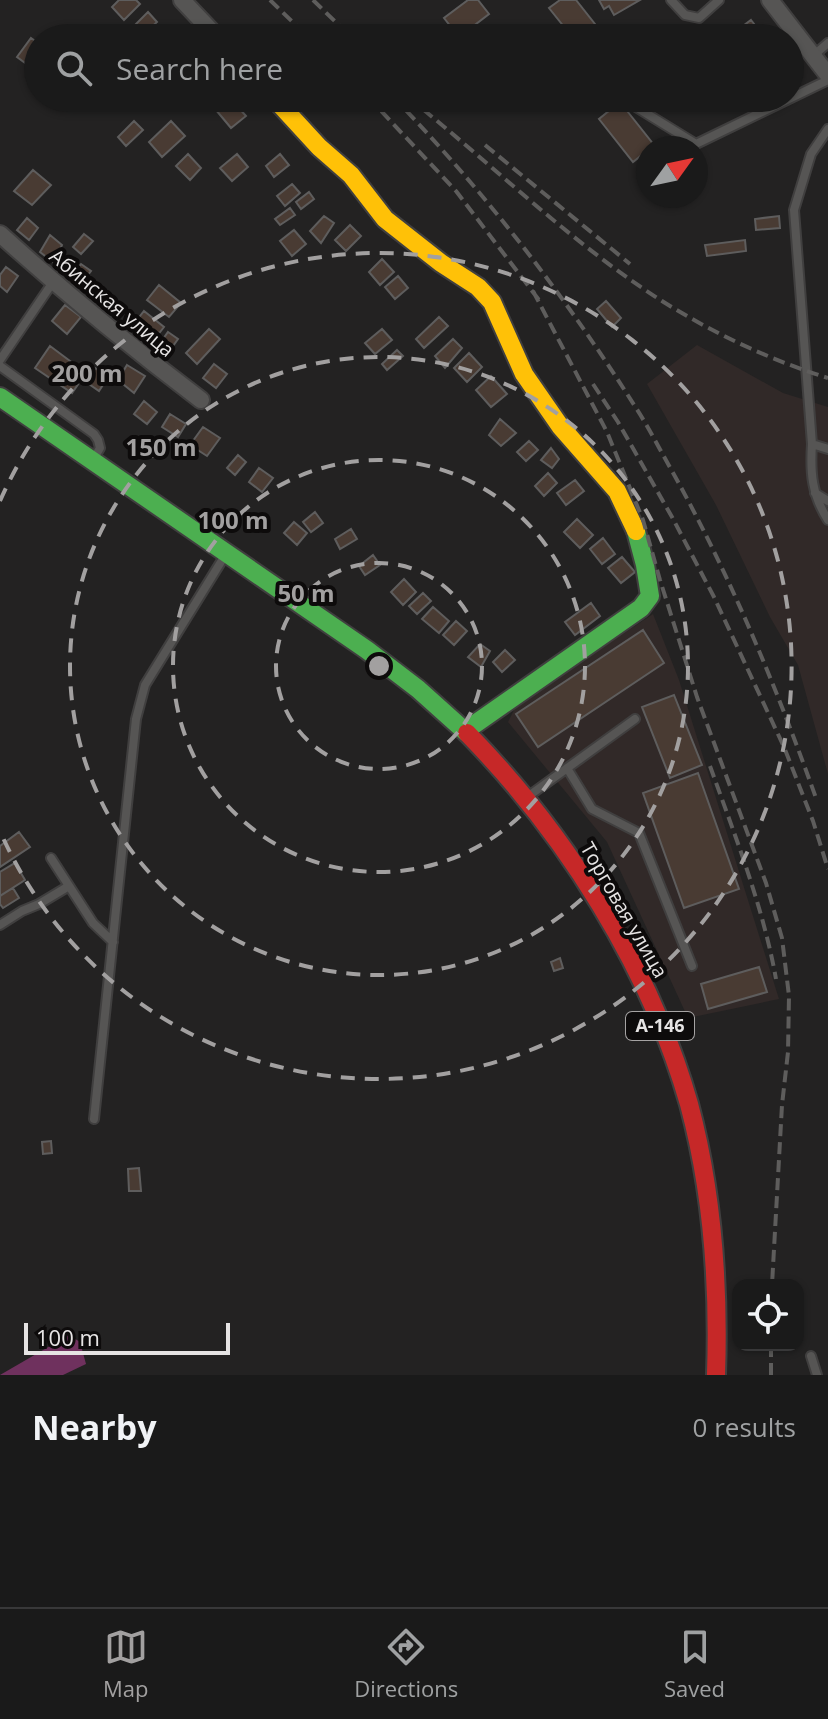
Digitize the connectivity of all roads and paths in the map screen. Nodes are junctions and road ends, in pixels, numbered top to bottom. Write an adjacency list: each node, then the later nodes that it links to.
1 (182, 0): 5 (street)
2 (671, 0): 3 (lane)
3 (719, 0)
4 (770, 0): 6 (street)
5 (205, 24)
6 (788, 24)
7 (828, 43): 9 (lane)
8 (804, 44): 9 (street)
9 (813, 56): 10 (street)
10 (828, 77): 11 (lane)
11 (804, 89)
12 (287, 112): 30 (main road)
13 (644, 112): 14 (lane)
14 (759, 112)
15 (828, 129): 22 (lane)
16 (0, 234): 17 (street, Абинская улица)
17 (53, 282): 18 (lane); 21 (street, Абинская улица)
18 (0, 360)
19 (0, 366): 24 (lane)
20 (0, 397): 24 (main road, А-146)
21 (201, 400)
22 (812, 444): 23 (lane); 25 (lane)
23 (828, 449)
24 (92, 460): 28 (main road, А-146)
25 (814, 492): 26 (lane); 27 (lane)
26 (828, 501)
27 (828, 520)
28 (226, 553): 30 (main road, А-146); 36 (lane)
29 (635, 719): 31 (lane)
30 (465, 731): 32 (main road, Торговая улица / А-146)
31 (567, 768): 32 (lane); 37 (lane)
32 (526, 798): 40 (main road, Торговая улица / А-146)
33 (51, 858): 34 (lane)
34 (69, 886): 35 (lane); 36 (lane)
35 (0, 925)
36 (113, 942): 38 (lane)
37 (692, 966)
38 (94, 1119)
39 (811, 1356): 41 (lane)
40 (716, 1375)
41 (817, 1375)

